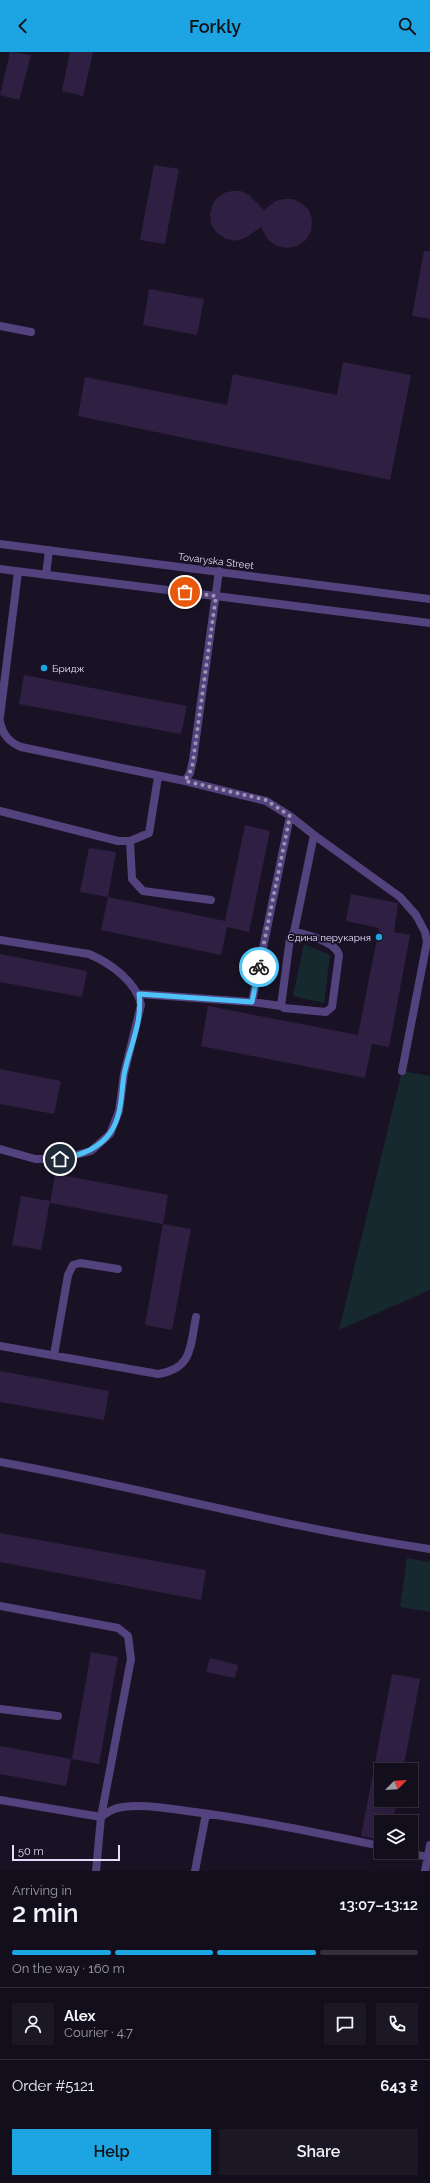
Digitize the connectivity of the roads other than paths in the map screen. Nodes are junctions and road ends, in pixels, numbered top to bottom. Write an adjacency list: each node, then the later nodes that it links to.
1 (0, 326): 2 (street)
2 (31, 332)
3 (0, 544): 4 (street, Tovaryska Street)
4 (49, 550): 6 (street, Tovaryska Street); 8 (street)
5 (0, 569): 7 (street)
6 (219, 571): 9 (street); 10 (street, Tovaryska Street)
7 (18, 572): 8 (street); 12 (street)
8 (46, 575): 9 (street)
9 (216, 596): 11 (street); 15 (street)
10 (430, 599)
11 (430, 622)
12 (0, 717)
13 (0, 722): 14 (street)
14 (158, 777): 15 (street); 19 (street)
15 (185, 781): 17 (street)
16 (0, 811): 19 (street)
17 (290, 816): 18 (street); 24 (street)
18 (314, 835): 21 (street); 26 (street)
19 (130, 842): 20 (street)
20 (211, 900)
21 (294, 932): 25 (street); 25 (street)
22 (0, 940): 23 (street)
23 (139, 994): 24 (street); 27 (street)
24 (252, 1002): 25 (street)
25 (281, 1006)
26 (402, 1072)
27 (0, 1149)
28 (118, 1268): 31 (street)
29 (196, 1318): 31 (street)
30 (0, 1346): 31 (street)
31 (54, 1355)
32 (0, 1462): 33 (street)
33 (430, 1549)
34 (0, 1606): 39 (street)
35 (0, 1709): 36 (street)
36 (58, 1716)
37 (0, 1800): 39 (street)
38 (206, 1814): 39 (street); 40 (street); 45 (street)
39 (102, 1817): 44 (street)
40 (374, 1845)
41 (430, 1845): 43 (street)
42 (418, 1854): 43 (street)
43 (429, 1857): 46 (street)
44 (96, 1871)
45 (195, 1871)
46 (425, 1871)

